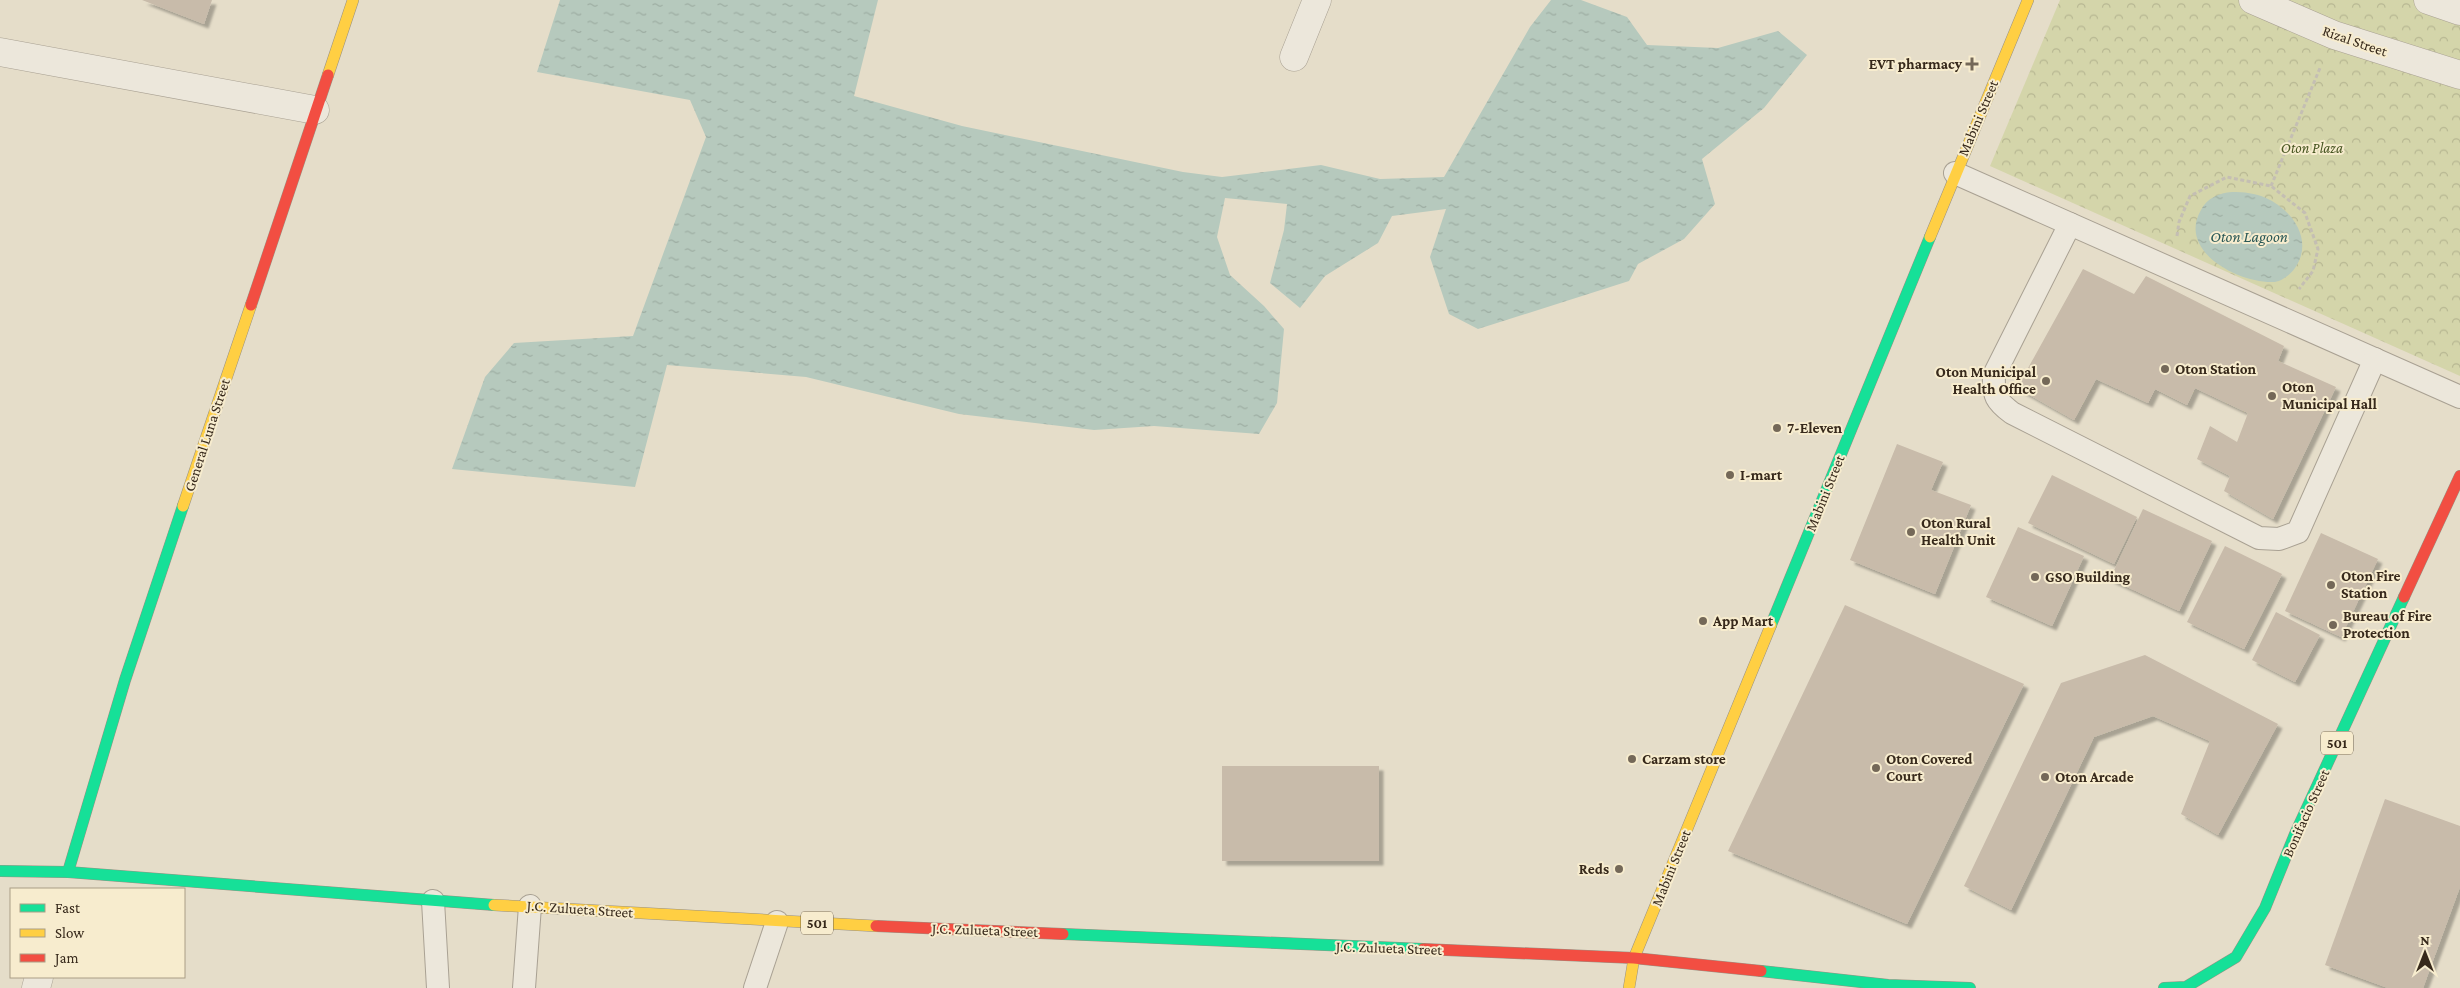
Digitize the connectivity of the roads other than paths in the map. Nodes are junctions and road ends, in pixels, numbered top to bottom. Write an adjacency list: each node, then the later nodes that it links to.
1 (353, 0): 10 (main road, General Luna Street)
2 (1317, 0): 8 (street)
3 (2028, 0): 11 (main road, Mabini Street)
4 (2253, 0): 9 (street, Rizal Street)
5 (2428, 0): 6 (street)
6 (2460, 11)
7 (0, 52): 10 (street)
8 (1294, 57)
9 (2460, 75)
10 (315, 110): 17 (main road, General Luna Street)
11 (1955, 174): 12 (lane); 21 (main road, Mabini Street)
12 (2070, 224): 13 (lane); 13 (lane)
13 (2375, 359): 14 (lane)
14 (2460, 397)
15 (2460, 476): 22 (main road, Bonifacio Street / 501)
16 (0, 870): 17 (main road, J.C. Zulueta Street / 501)
17 (66, 881): 18 (main road, J.C. Zulueta Street / 501)
18 (433, 901): 19 (main road, J.C. Zulueta Street / 501); 23 (lane)
19 (530, 906): 20 (main road, J.C. Zulueta Street / 501); 24 (lane)
20 (777, 922): 21 (main road, J.C. Zulueta Street / 501); 25 (lane)
21 (1634, 958): 26 (main road, Mabini Street); 27 (main road, J.C. Zulueta Street / 501)
22 (2186, 987): 28 (main road, 501)
23 (438, 988)
24 (524, 988)
25 (755, 988)
26 (1628, 988)
27 (1970, 988)
28 (2164, 988)

